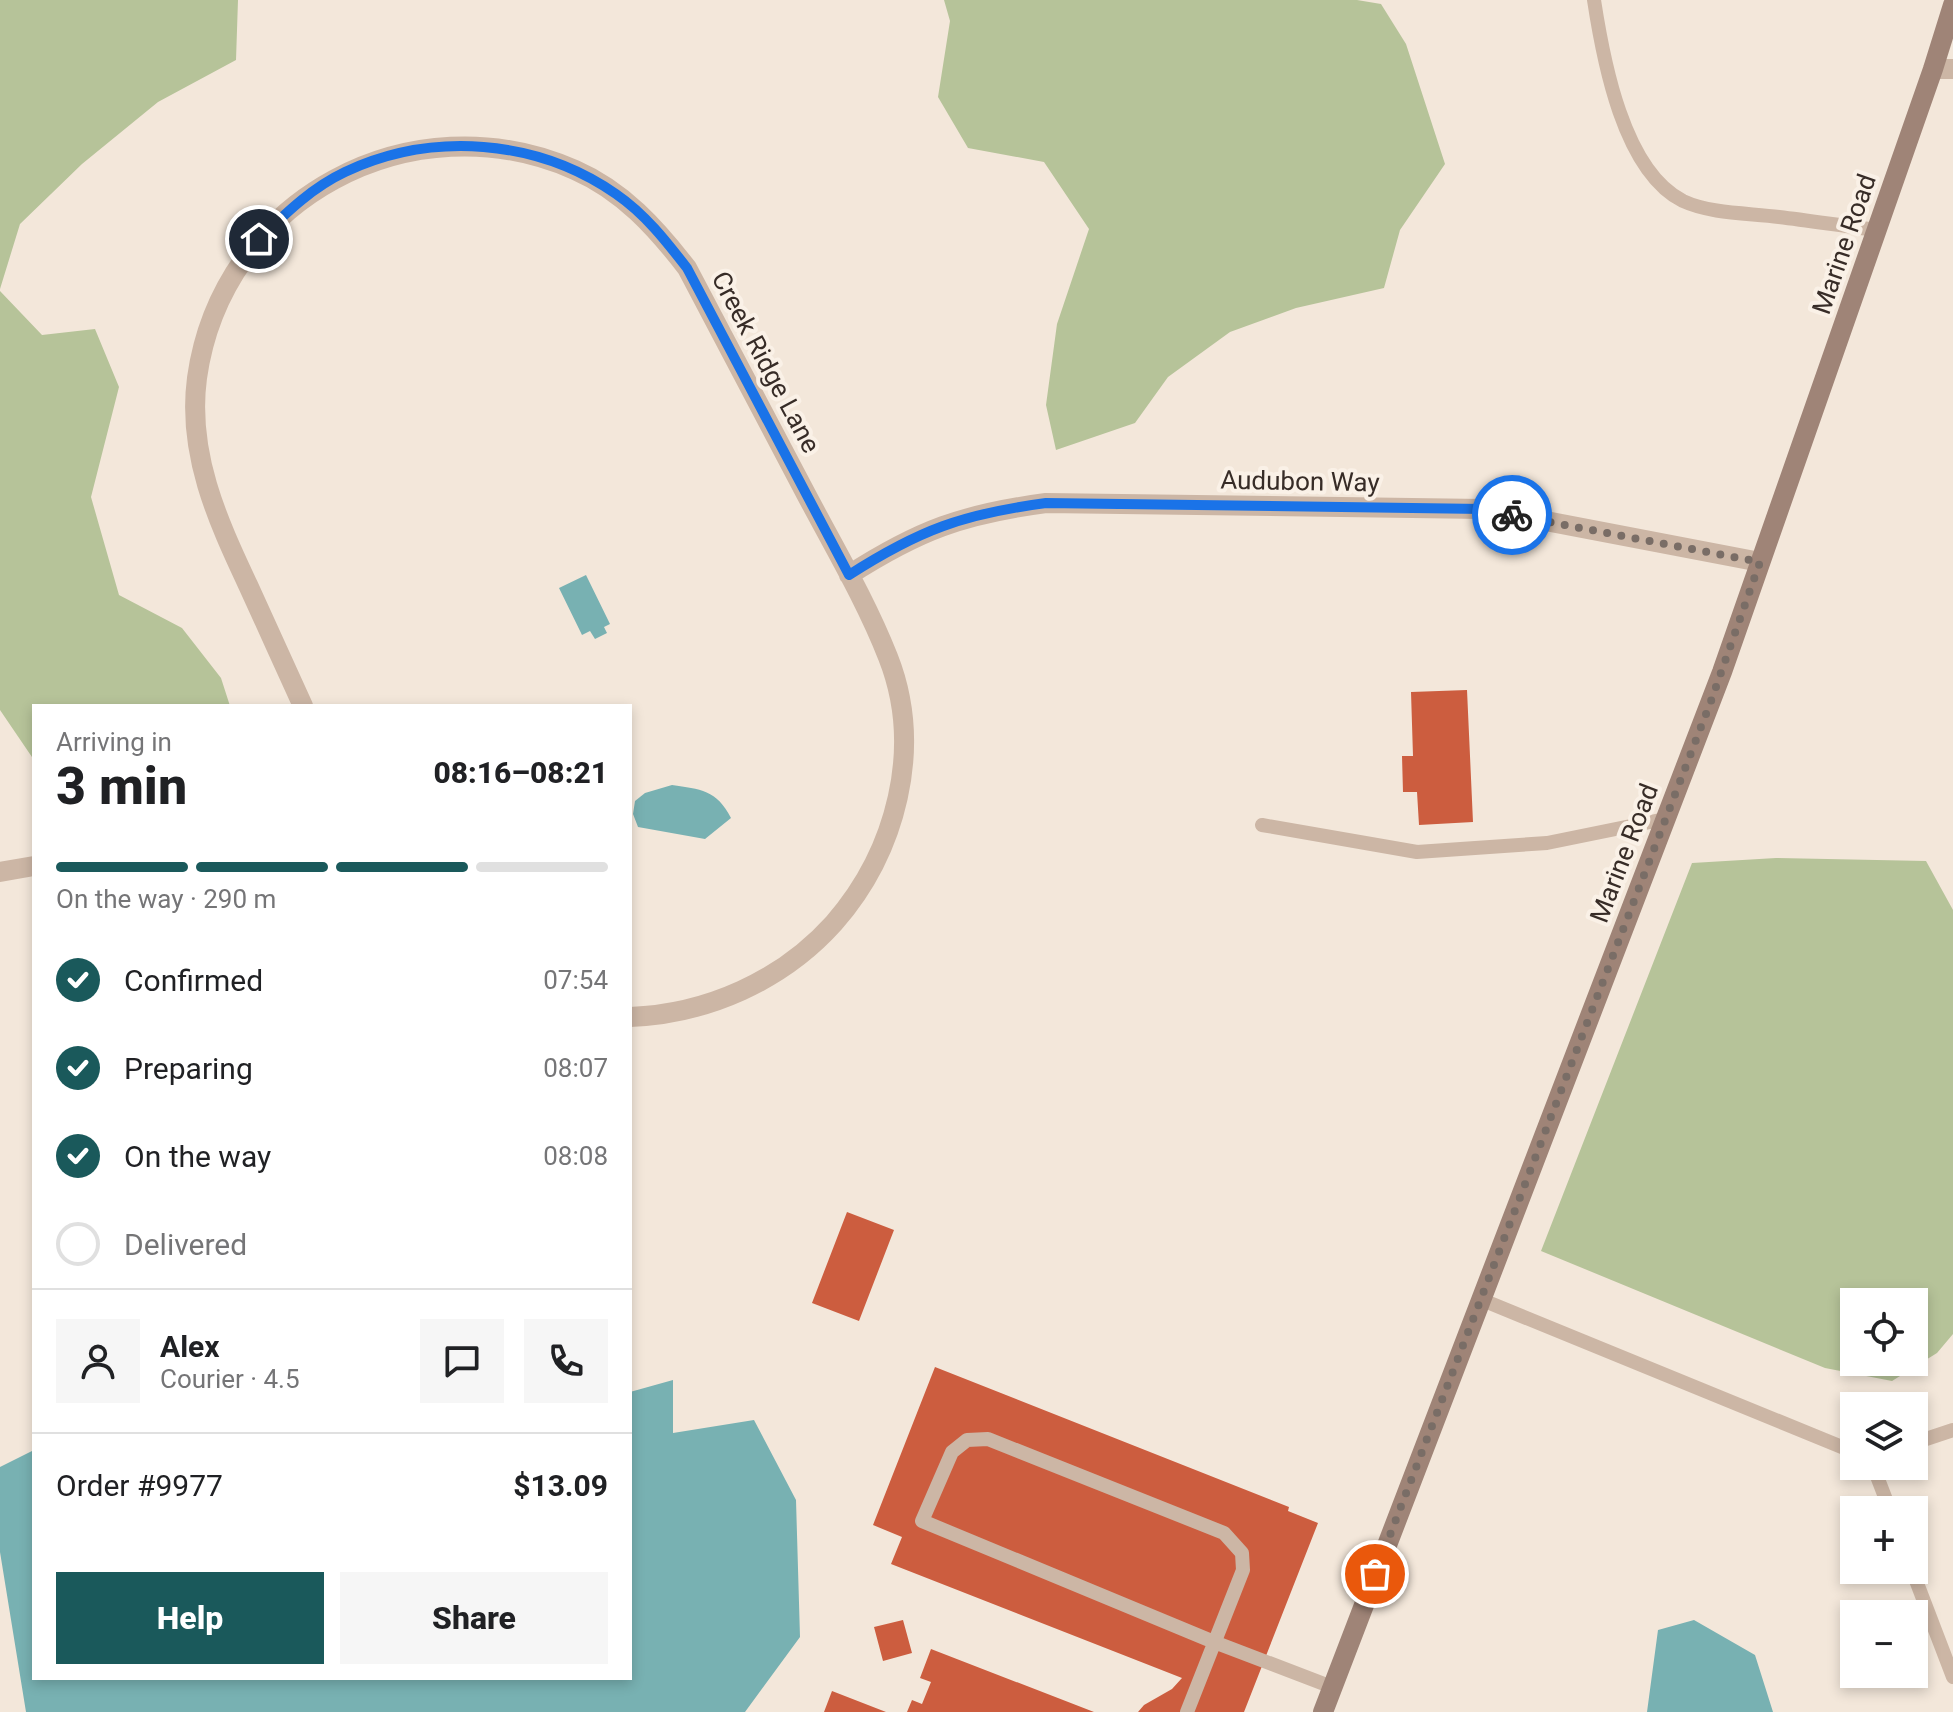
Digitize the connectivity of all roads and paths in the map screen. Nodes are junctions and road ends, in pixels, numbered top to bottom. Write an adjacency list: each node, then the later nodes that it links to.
1 (1594, 0): 4 (lane)
2 (1953, 5): 3 (main road, Marine Road)
3 (1943, 69): 4 (main road, Marine Road)
4 (1877, 230): 5 (main road, Marine Road)
5 (1760, 562): 6 (street, Audubon Way); 8 (main road, Marine Road)
6 (849, 575): 7 (street, Creek Ridge Lane); 12 (street, Creek Ridge Lane)
7 (302, 704)
8 (1665, 819): 9 (lane); 13 (main road, Marine Road)
9 (1262, 825)
10 (32, 866): 11 (street)
11 (0, 872)
12 (632, 1017)
13 (1480, 1299): 16 (lane); 20 (main road, Marine Road)
14 (1953, 1430): 15 (lane)
15 (1928, 1438)
16 (1840, 1446)
17 (1917, 1584): 19 (lane)
18 (1214, 1642): 18 (lane); 20 (lane); 21 (lane)
19 (1953, 1677)
20 (1332, 1687): 22 (main road, Marine Road)
21 (1187, 1712)
22 (1323, 1712)

